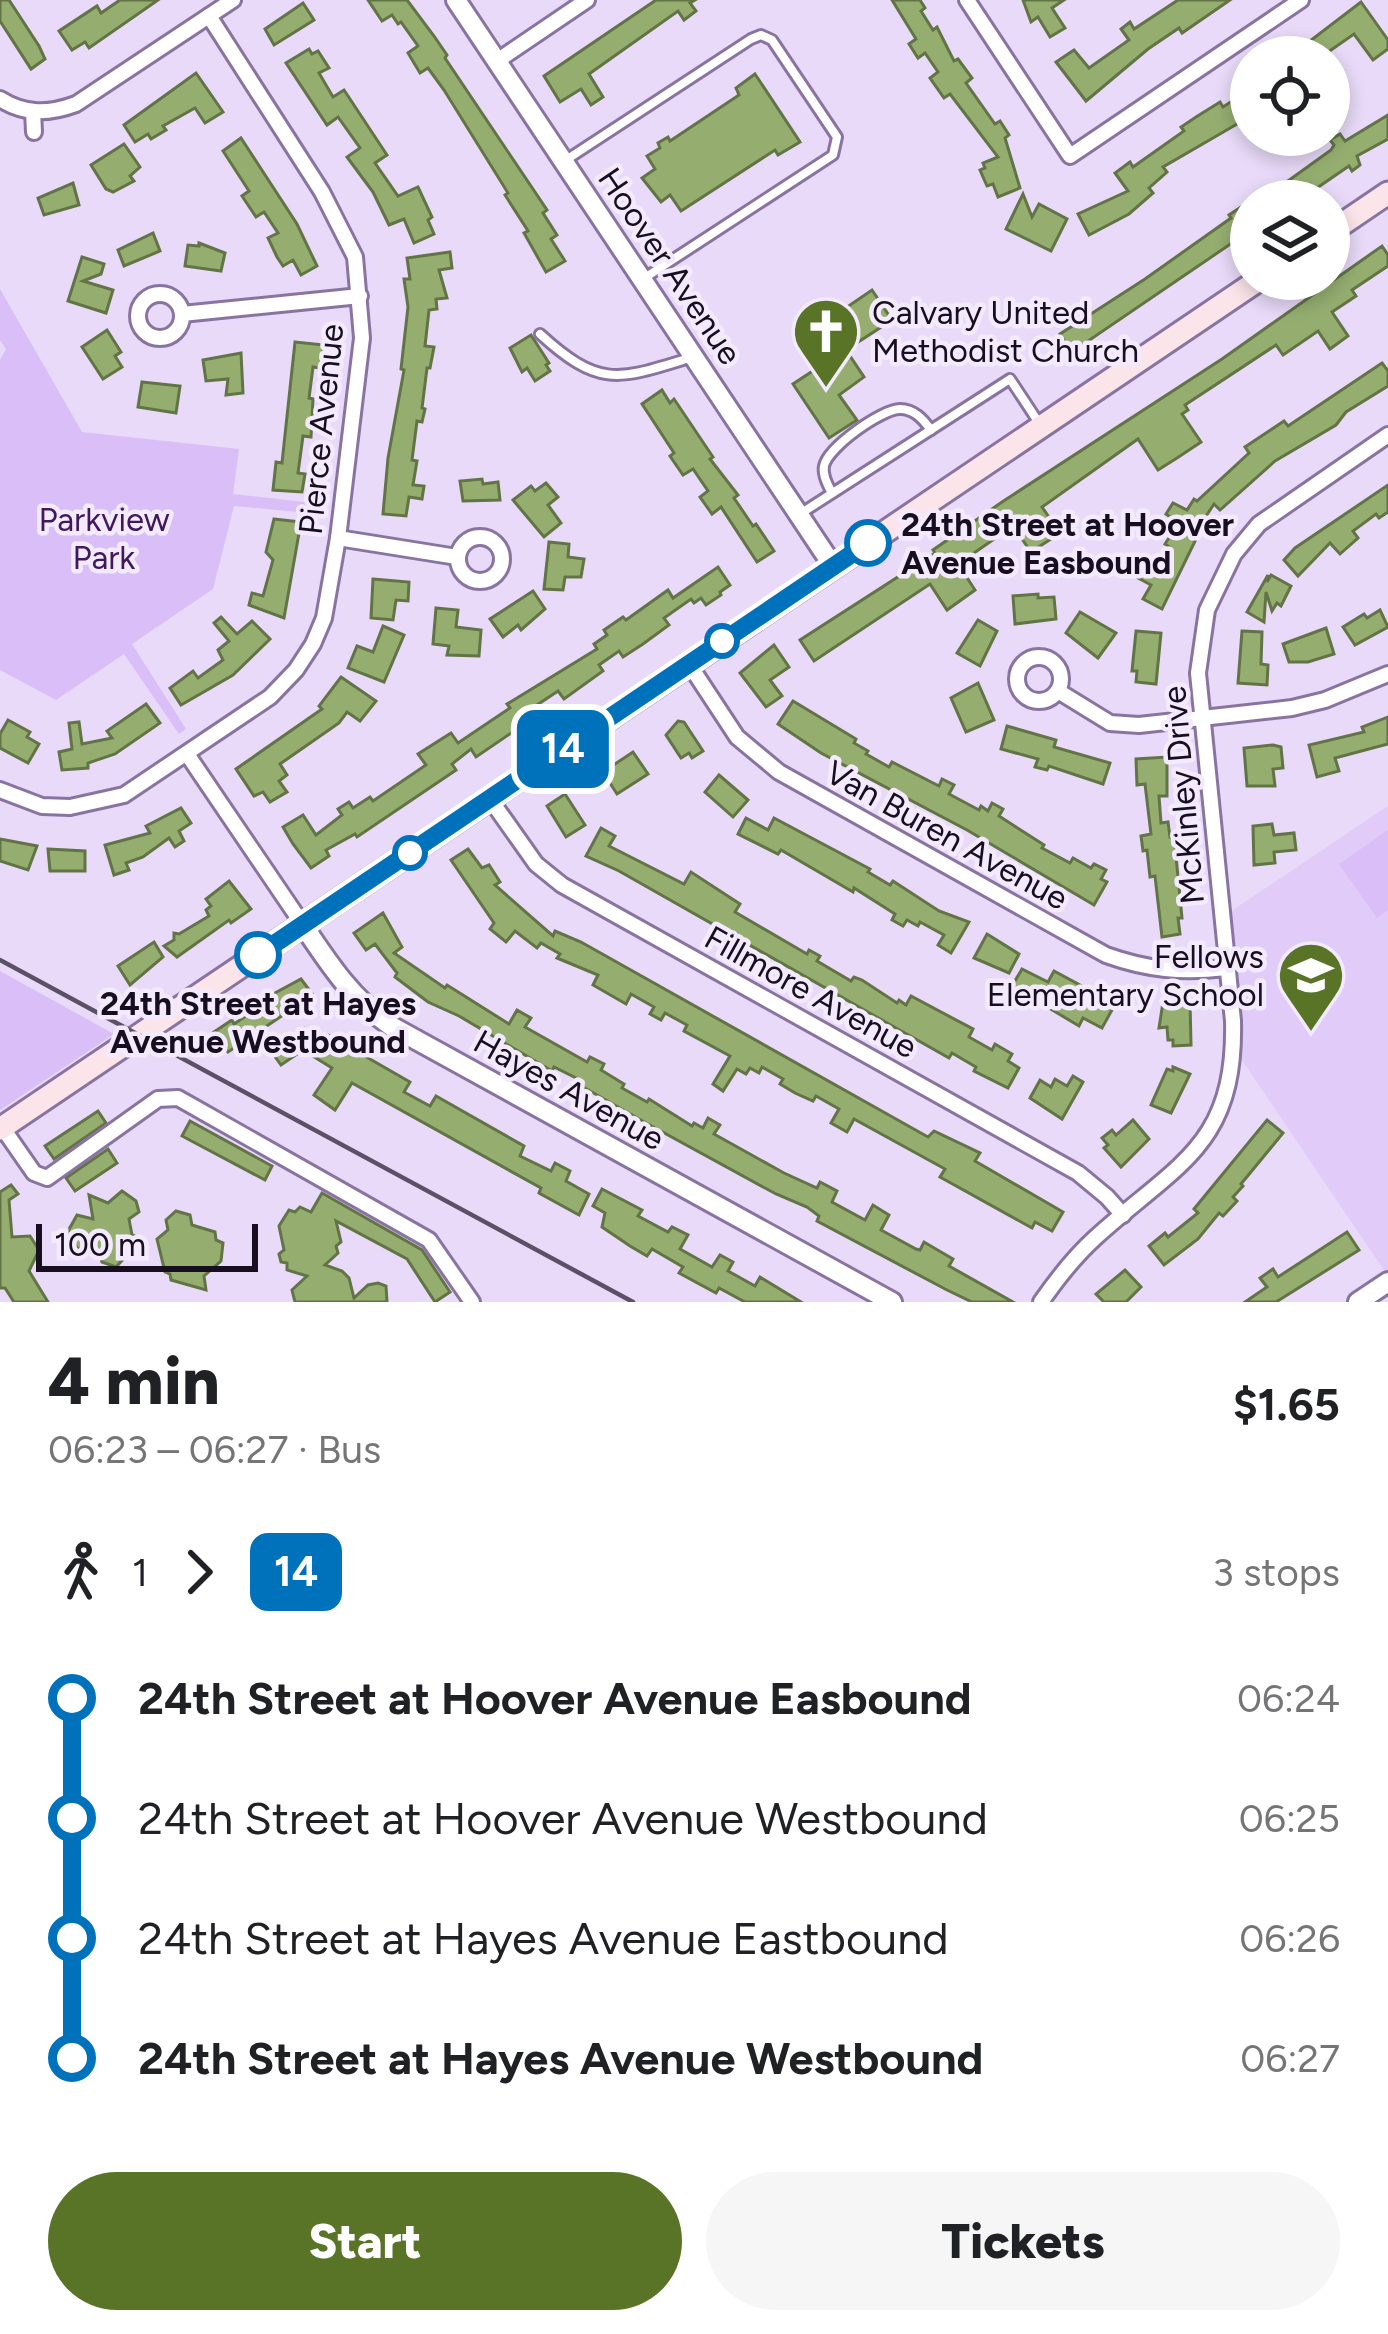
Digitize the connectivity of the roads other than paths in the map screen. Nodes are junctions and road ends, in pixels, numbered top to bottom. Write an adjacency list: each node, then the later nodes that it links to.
1 (233, 0): 6 (street)
2 (456, 0): 7 (street, Hoover Avenue)
3 (587, 0): 7 (street)
4 (967, 0): 5 (street)
5 (1301, 0)
6 (208, 16): 9 (street); 15 (street, Pierce Avenue)
7 (497, 61): 11 (street, Hoover Avenue)
8 (0, 99): 9 (street)
9 (33, 111): 10 (street)
10 (34, 132)
11 (564, 161): 14 (street, Hoover Avenue); 14 (lane)
12 (1388, 193): 13 (main road)
13 (1350, 219)
14 (643, 279): 19 (street, Hoover Avenue)
15 (360, 296): 17 (street); 25 (street, Pierce Avenue)
16 (1230, 299): 20 (main road)
17 (182, 314)
18 (540, 334): 19 (lane)
19 (694, 357): 24 (street, Hoover Avenue)
20 (1042, 427): 21 (lane); 27 (main road)
21 (931, 430): 23 (lane); 23 (lane)
22 (1388, 435): 31 (street, McKinley Drive)
23 (832, 493): 24 (lane)
24 (799, 515): 27 (street, Hoover Avenue)
25 (338, 538): 26 (street); 32 (street, Pierce Avenue)
26 (457, 557)
27 (833, 566): 28 (main road)
28 (689, 664): 34 (main road); 36 (street, Van Buren Avenue)
29 (1388, 674): 31 (street)
30 (1058, 691): 31 (street)
31 (1202, 717): 36 (street, McKinley Drive)
32 (187, 754): 33 (street, Pierce Avenue); 35 (street, Hayes Avenue)
33 (0, 790)
34 (490, 799): 35 (main road); 38 (street, Fillmore Avenue)
35 (303, 925): 37 (main road); 42 (street, Hayes Avenue)
36 (1226, 968): 38 (street, McKinley Drive)
37 (1, 1128): 41 (street)
38 (1123, 1215): 43 (street, McKinley Drive)
39 (1388, 1282): 40 (street)
40 (1365, 1300)
41 (472, 1302)
42 (892, 1302)
43 (1041, 1302)

